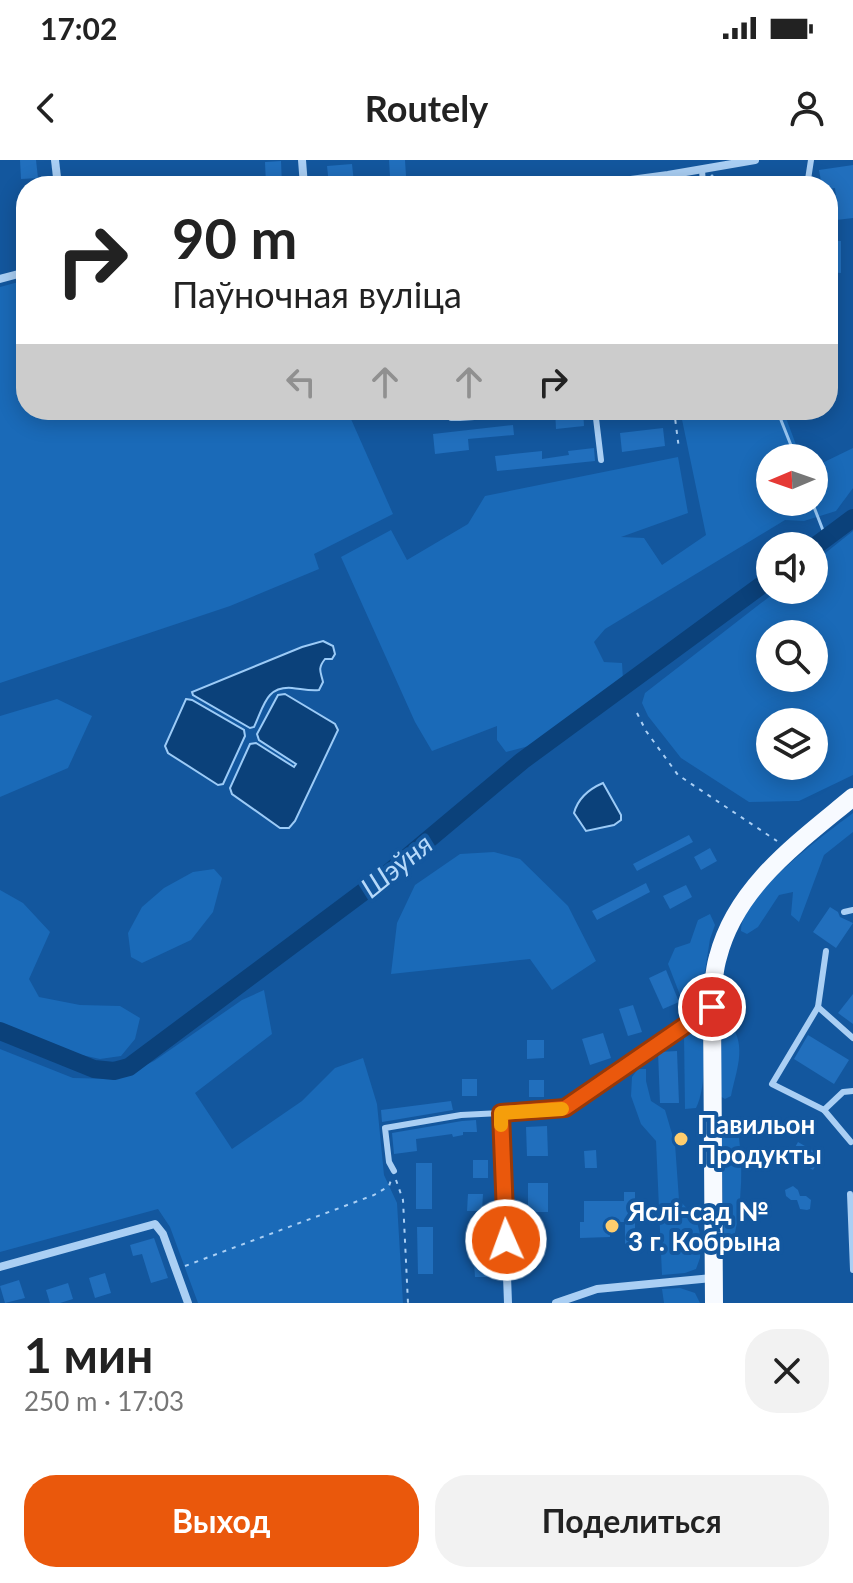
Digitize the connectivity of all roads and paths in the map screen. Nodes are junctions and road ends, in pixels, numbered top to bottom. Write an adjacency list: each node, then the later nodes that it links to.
1 (755, 160): 2 (street)
2 (706, 165): 3 (street)
3 (643, 176)
4 (596, 420): 7 (lane)
5 (675, 420): 6 (path)
6 (679, 449)
7 (601, 460)
8 (637, 713): 10 (path)
9 (853, 797): 10 (main road)
10 (792, 850): 14 (main road)
11 (853, 910): 12 (lane)
12 (844, 912)
13 (826, 951): 15 (lane)
14 (712, 1007): 19 (street); 26 (main road)
15 (818, 1007): 16 (lane); 18 (lane)
16 (853, 1038)
17 (853, 1091): 18 (lane)
18 (824, 1110): 20 (lane)
19 (501, 1113): 21 (lane); 30 (street)
20 (851, 1142)
21 (394, 1171): 24 (path); 29 (path)
22 (850, 1194): 25 (lane)
23 (0, 1267): 24 (street)
24 (176, 1269): 28 (street)
25 (853, 1270)
26 (713, 1278): 27 (street); 32 (main road)
27 (584, 1298): 31 (street)
28 (188, 1303)
29 (408, 1303)
30 (508, 1303)
31 (556, 1303)
32 (714, 1303)

